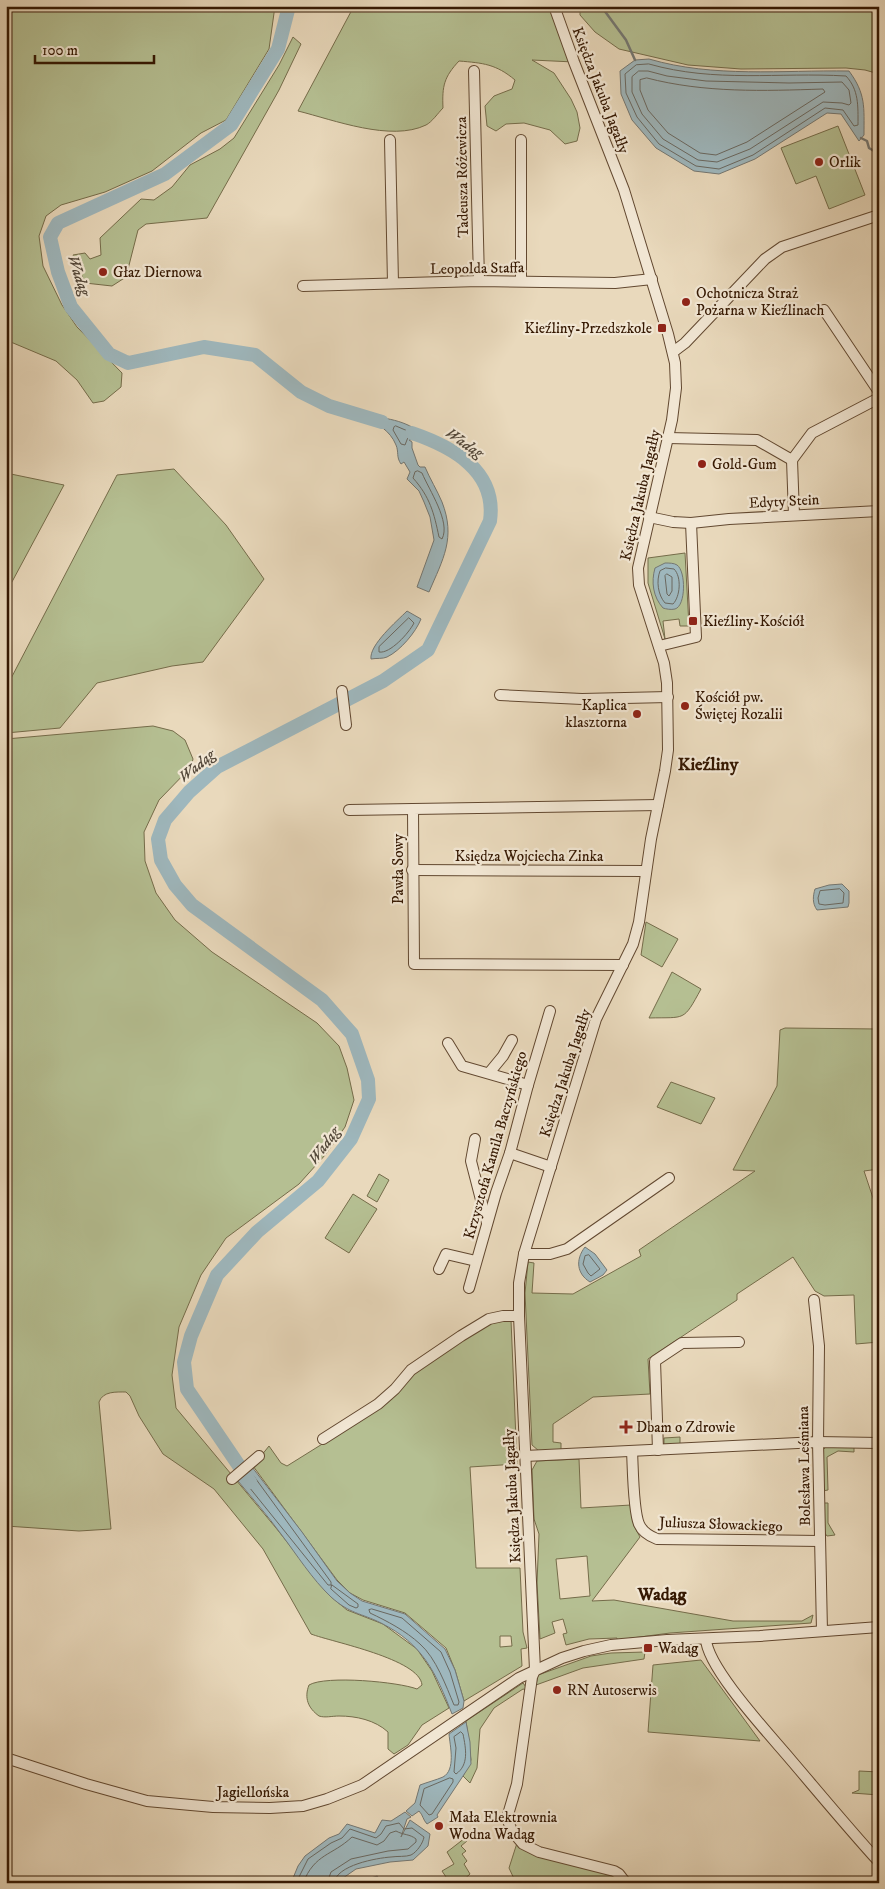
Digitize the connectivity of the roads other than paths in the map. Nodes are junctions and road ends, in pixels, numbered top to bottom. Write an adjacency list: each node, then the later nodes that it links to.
1 (554, 6): 6 (street, Księdza Jakuba Jagałły)
2 (474, 71): 7 (street, Tadeusza Różewicza)
3 (390, 140): 9 (street)
4 (521, 140): 8 (street)
5 (879, 215): 12 (street)
6 (652, 279): 8 (street, Leopolda Staffa); 12 (street, Księdza Jakuba Jagałły)
7 (479, 281): 8 (street, Leopolda Staffa); 9 (street, Leopolda Staffa)
8 (521, 281)
9 (393, 283): 10 (street, Leopolda Staffa)
10 (303, 286)
11 (824, 310): 13 (street)
12 (673, 352): 15 (street, Księdza Jakuba Jagałły)
13 (879, 392)
14 (879, 398): 16 (street)
15 (668, 438): 16 (street); 19 (street, Księdza Jakuba Jagałły)
16 (792, 460): 18 (street)
17 (879, 511): 18 (street, Edyty Stein)
18 (794, 515): 20 (street, Edyty Stein)
19 (649, 517): 20 (street, Edyty Stein); 21 (street, Księdza Jakuba Jagałły)
20 (691, 523): 21 (street)
21 (659, 646): 24 (street, Księdza Jakuba Jagałły)
22 (342, 691): 25 (street)
23 (500, 696): 24 (street)
24 (668, 697): 26 (street, Księdza Jakuba Jagałły)
25 (346, 725)
26 (658, 805): 28 (street); 30 (street, Księdza Jakuba Jagałły)
27 (349, 810): 28 (street)
28 (413, 810): 29 (street, Pawła Sowy)
29 (412, 870): 30 (street, Księdza Wojciecha Zinka); 31 (street, Pawła Sowy)
30 (646, 871): 31 (street, Księdza Jakuba Jagałły)
31 (623, 965): 39 (street, Księdza Jakuba Jagałły)
32 (550, 1011): 36 (street, Krzysztofa Kamila Baczyńskiego)
33 (512, 1040): 35 (street)
34 (448, 1043): 35 (street)
35 (489, 1074): 36 (street)
36 (528, 1085): 38 (street, Krzysztofa Kamila Baczyńskiego)
37 (475, 1139): 41 (street)
38 (510, 1153): 39 (street); 42 (street, Krzysztofa Kamila Baczyńskiego)
39 (551, 1167): 44 (street, Księdza Jakuba Jagałły)
40 (669, 1178): 44 (street)
41 (478, 1192): 42 (street); 43 (street)
42 (496, 1193): 43 (street, Krzysztofa Kamila Baczyńskiego)
43 (487, 1224): 45 (street, Krzysztofa Kamila Baczyńskiego)
44 (524, 1254): 49 (street, Księdza Jakuba Jagałły)
45 (476, 1261): 46 (street); 47 (street, Krzysztofa Kamila Baczyńskiego)
46 (439, 1269)
47 (469, 1288)
48 (814, 1300): 52 (street, Bolesława Leśmiana)
49 (519, 1316): 51 (street); 57 (street, Księdza Jakuba Jagałły)
50 (739, 1342): 54 (street)
51 (323, 1439)
52 (818, 1442): 53 (street); 54 (street); 59 (street, Bolesława Leśmiana)
53 (879, 1442)
54 (658, 1450): 55 (street)
55 (632, 1451): 57 (street); 59 (street, Juliusza Słowackiego)
56 (259, 1456): 58 (street)
57 (525, 1456): 63 (street, Księdza Jakuba Jagałły)
58 (232, 1479)
59 (820, 1541): 61 (street, Bolesława Leśmiana)
60 (879, 1627): 61 (street)
61 (822, 1631): 62 (street)
62 (706, 1639): 63 (street); 65 (street)
63 (535, 1670): 64 (street, Jagiellońska); 66 (street, Księdza Jakuba Jagałły)
64 (6, 1758)
65 (879, 1862)
66 (626, 1883)

